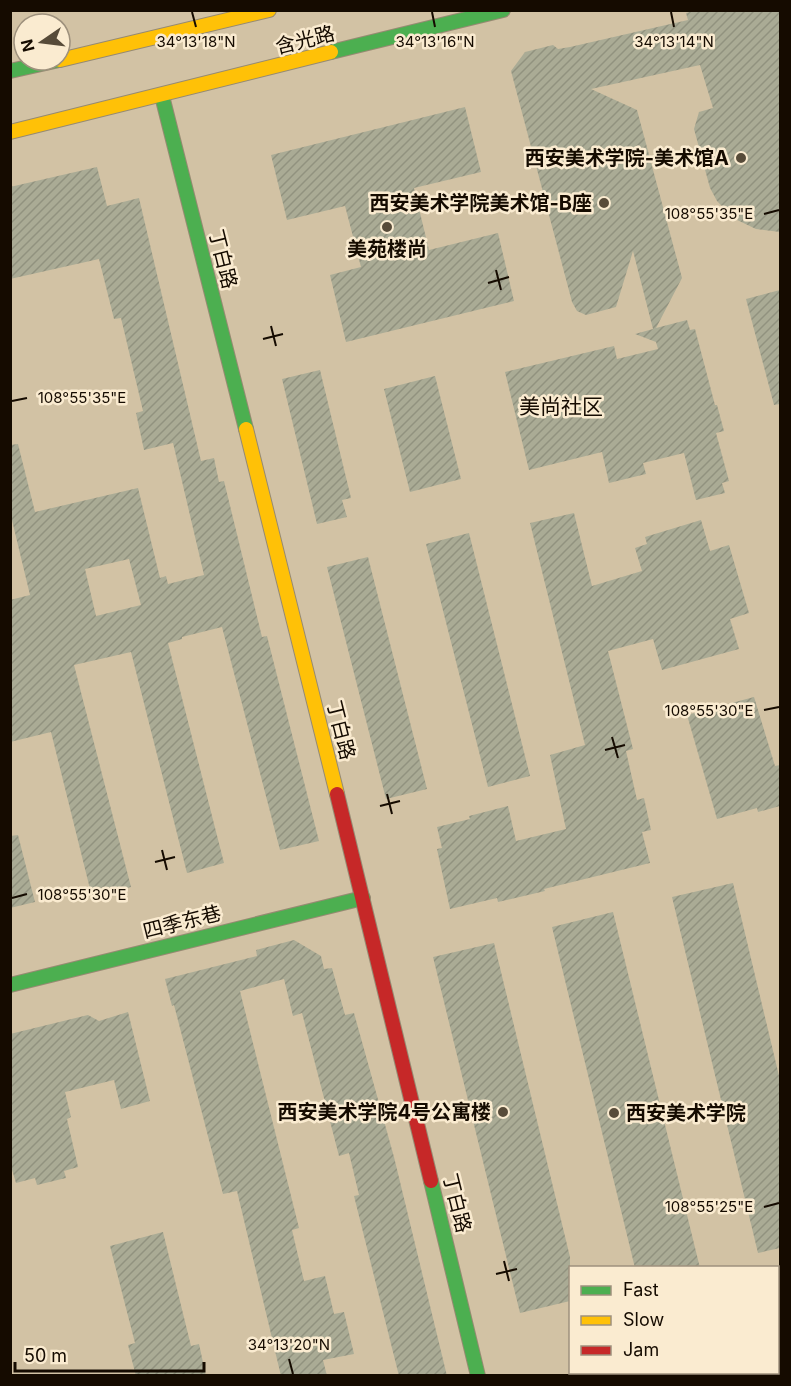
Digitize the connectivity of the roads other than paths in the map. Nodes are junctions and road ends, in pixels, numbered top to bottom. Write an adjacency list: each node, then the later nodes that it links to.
1 (269, 10): 3 (street, 含光路)
2 (503, 10): 4 (street, 含光路)
3 (72, 57)
4 (162, 96): 5 (street, 含光路); 6 (street, 丁白路)
5 (10, 132)
6 (363, 898): 7 (street, 四季东巷); 8 (street, 丁白路)
7 (10, 985)
8 (478, 1376)

